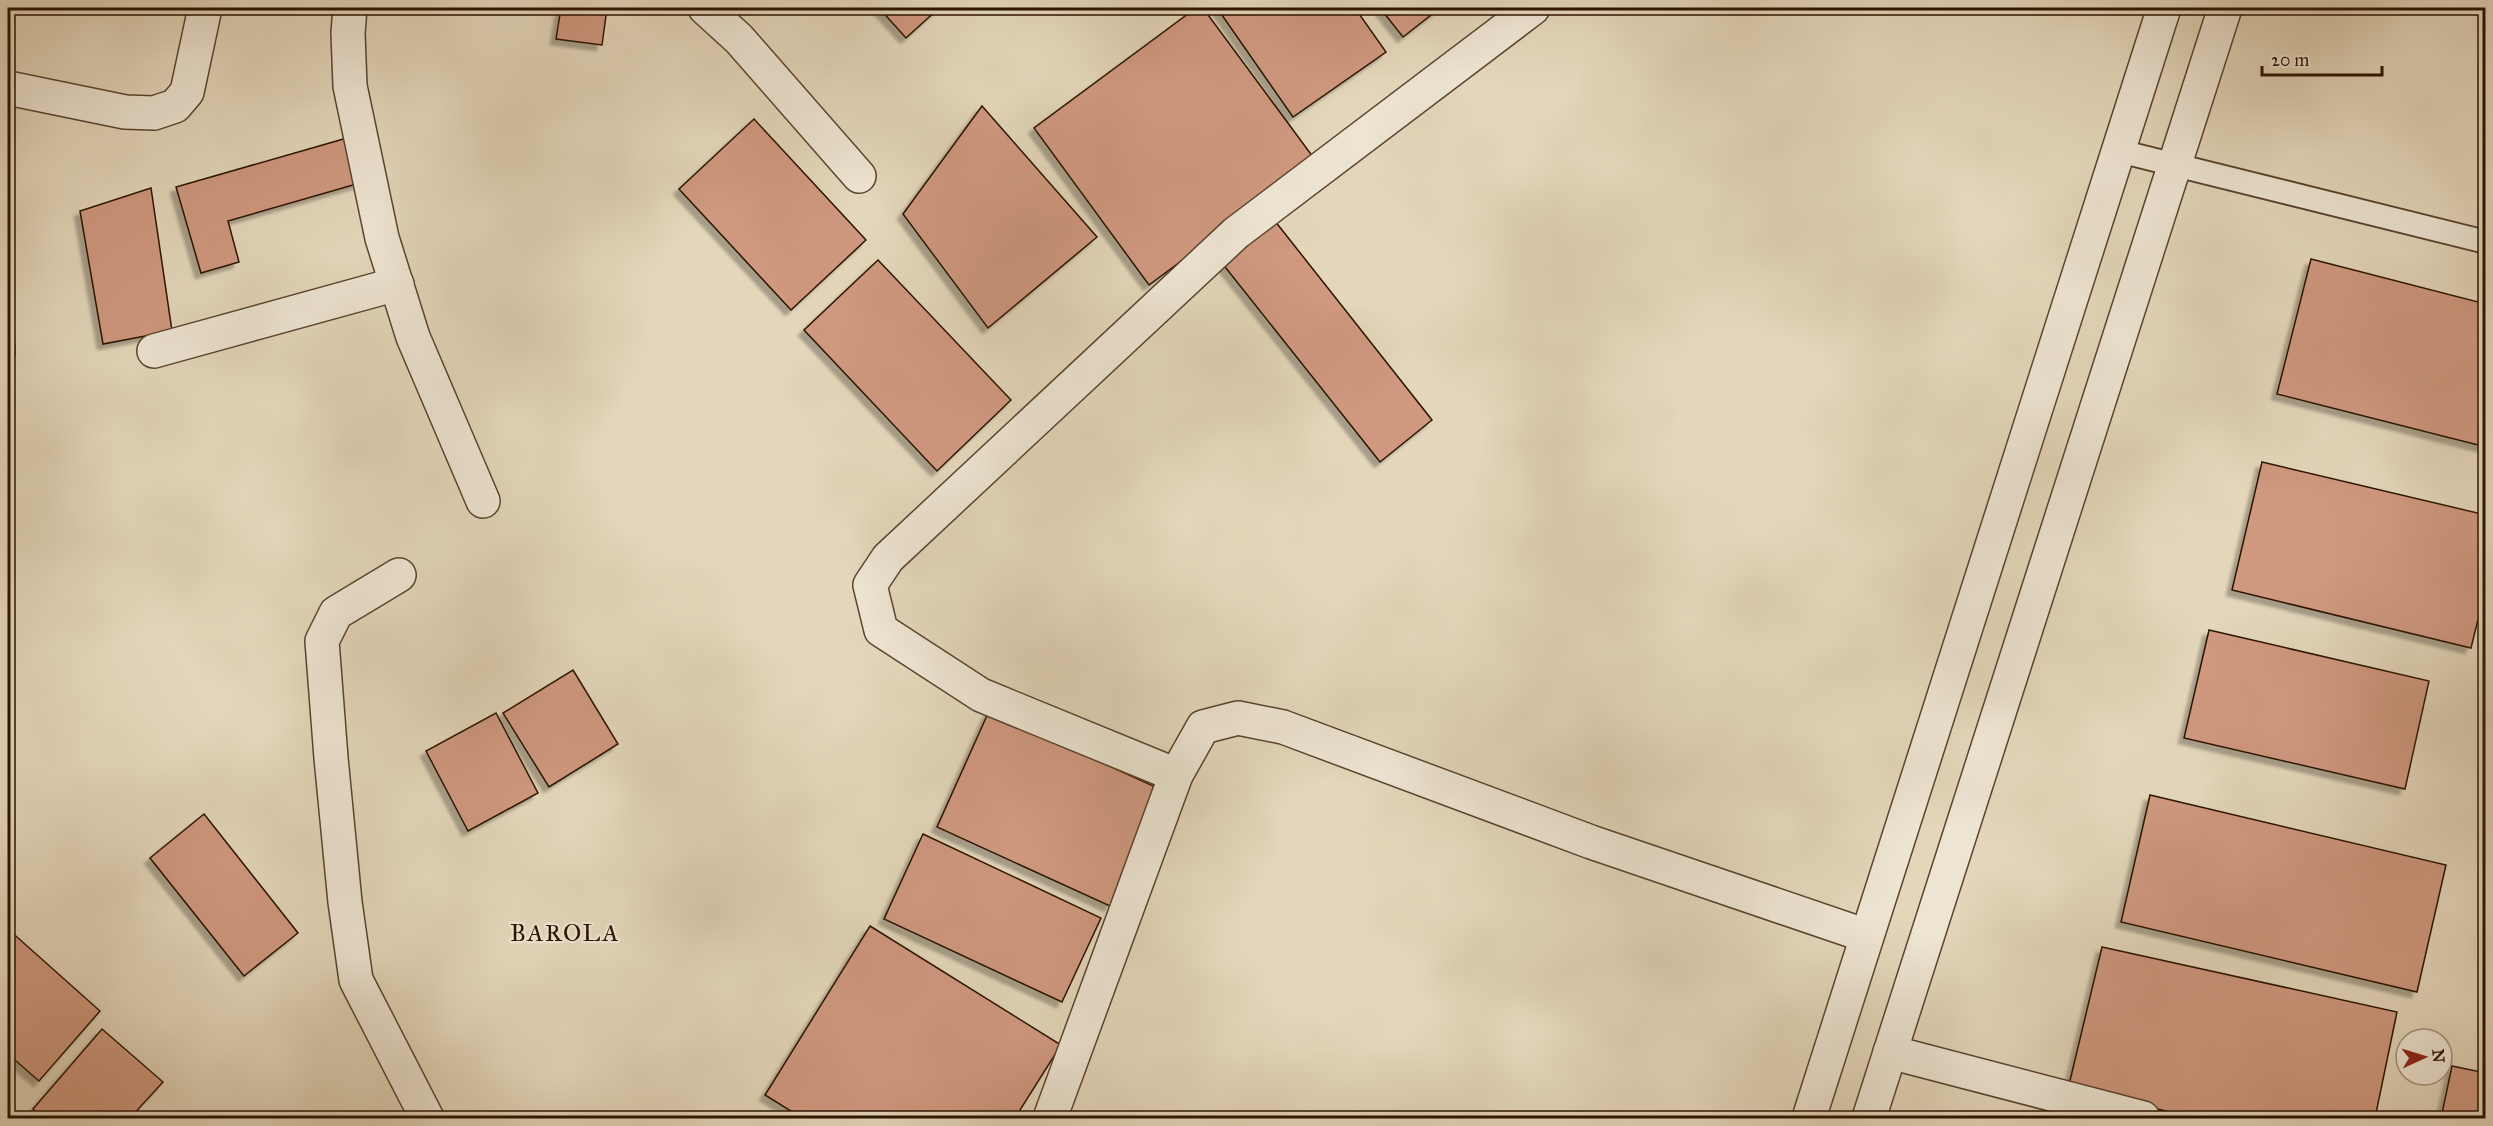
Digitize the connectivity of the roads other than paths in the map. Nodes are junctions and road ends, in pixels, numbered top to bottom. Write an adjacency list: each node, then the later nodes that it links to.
1 (205, 8): 7 (street)
2 (350, 8): 12 (street)
3 (705, 8): 10 (street)
4 (1533, 8): 16 (street)
5 (2164, 8): 8 (street)
6 (2225, 8): 9 (street)
7 (8, 88)
8 (2119, 151): 9 (lane); 17 (street)
9 (2174, 165): 11 (lane); 18 (street)
10 (859, 176)
11 (2486, 242)
12 (397, 284): 13 (street); 14 (street)
13 (154, 351)
14 (483, 501)
15 (399, 575): 19 (street)
16 (1176, 775): 17 (street); 20 (street)
17 (1867, 936): 21 (street)
18 (1890, 1052): 22 (street); 23 (street)
19 (427, 1119)
20 (1050, 1119)
21 (1809, 1119)
22 (1869, 1119)
23 (2143, 1119)

